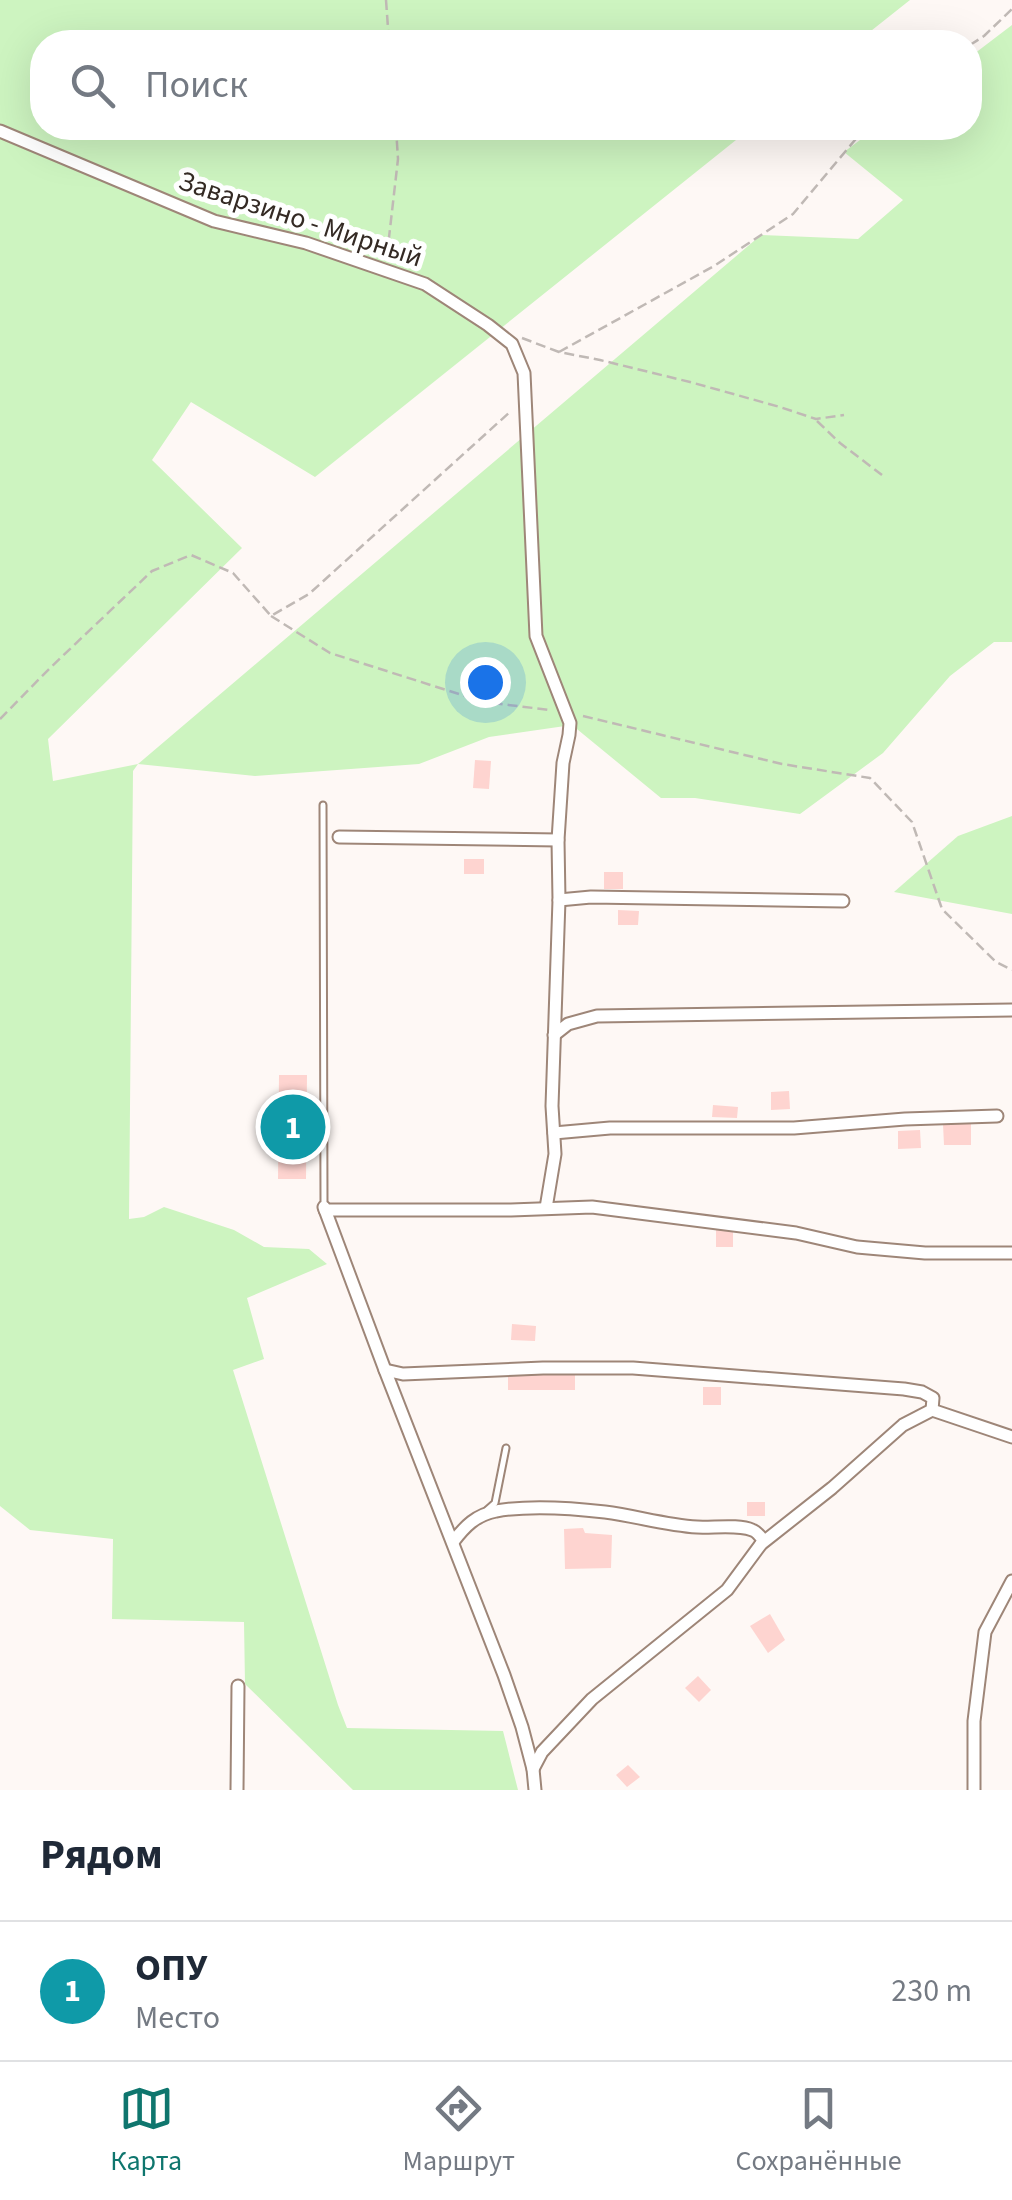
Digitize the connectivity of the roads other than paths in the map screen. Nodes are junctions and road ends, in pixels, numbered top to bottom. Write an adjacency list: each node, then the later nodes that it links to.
1 (0, 131): 4 (street, Заварзино - Мирный)
2 (323, 805): 11 (lane)
3 (340, 838): 4 (street)
4 (558, 840): 5 (street, Заварзино - Мирный)
5 (559, 900): 6 (street); 8 (street, Заварзино - Мирный)
6 (843, 901)
7 (1012, 1010): 8 (street)
8 (554, 1035): 10 (street, Заварзино - Мирный)
9 (997, 1116): 10 (street)
10 (554, 1133): 12 (street, Заварзино - Мирный)
11 (324, 1207): 12 (street); 14 (street)
12 (546, 1208): 13 (street)
13 (1012, 1253)
14 (384, 1370): 15 (street); 19 (street)
15 (932, 1410): 16 (street); 20 (street)
16 (1012, 1437)
17 (506, 1448): 18 (lane)
18 (481, 1516): 19 (street); 20 (street)
19 (453, 1542): 23 (street)
20 (761, 1544): 23 (street)
21 (1012, 1581): 26 (street)
22 (238, 1686): 24 (street)
23 (533, 1769): 25 (street)
24 (237, 1790)
25 (534, 1790)
26 (974, 1790)

